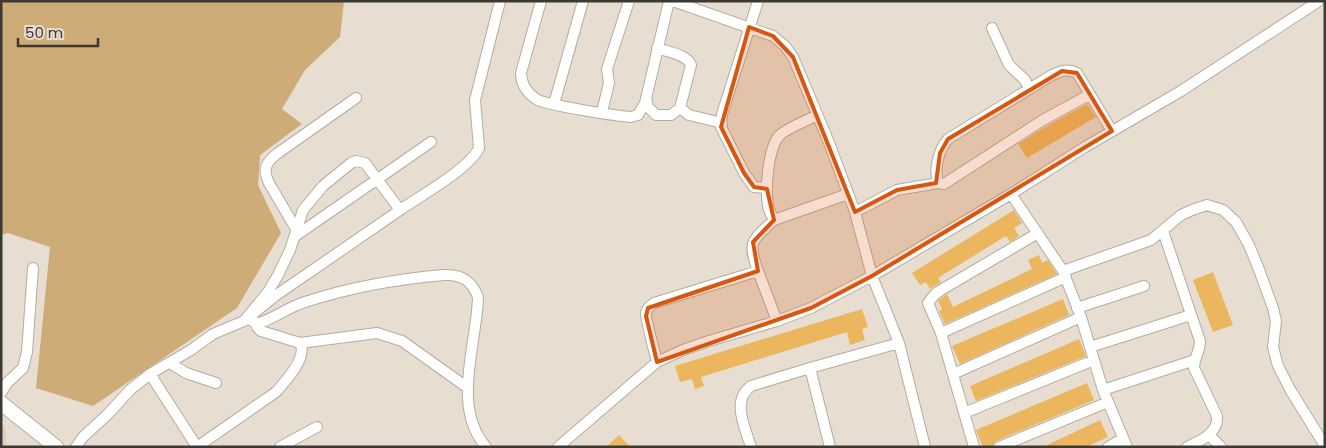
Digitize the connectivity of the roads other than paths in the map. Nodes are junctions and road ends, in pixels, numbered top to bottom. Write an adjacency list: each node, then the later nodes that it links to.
1 (500, 1): 28 (street)
2 (541, 1): 16 (street)
3 (583, 1): 16 (street)
4 (629, 1): 18 (street)
5 (669, 1): 11 (street)
6 (673, 1): 9 (street)
7 (758, 1): 9 (street)
8 (1319, 1): 21 (street)
9 (749, 27): 19 (street); 20 (street)
10 (992, 28): 12 (street)
11 (656, 48): 14 (street); 17 (street)
12 (1029, 89): 13 (street); 24 (street)
13 (1088, 94): 21 (street); 24 (street)
14 (646, 97): 17 (street); 18 (street)
15 (356, 98): 32 (street)
16 (554, 104): 18 (street)
17 (680, 108): 20 (street)
18 (602, 112)
19 (817, 116): 25 (street); 26 (street)
20 (722, 123): 25 (street)
21 (1112, 131): 27 (street)
22 (431, 142): 23 (street)
23 (377, 179): 28 (street); 32 (street); 32 (street)
24 (938, 183): 29 (street)
25 (766, 188): 30 (street)
26 (848, 194): 29 (street); 30 (street)
27 (1011, 194): 33 (street); 37 (street)
28 (400, 210): 41 (street)
29 (855, 212): 37 (street)
30 (774, 220): 35 (street)
31 (1163, 231): 36 (street); 40 (street); 64 (street)
32 (295, 233): 41 (street)
33 (1038, 233): 36 (street); 43 (street)
34 (33, 268): 57 (street)
35 (758, 271): 42 (street); 49 (street)
36 (1064, 274): 39 (street); 43 (street)
37 (872, 276): 42 (street); 45 (street)
38 (1144, 286): 39 (street)
39 (1079, 312): 46 (street); 53 (street)
40 (1191, 315): 46 (street); 48 (street)
41 (249, 320): 44 (street); 50 (street); 55 (street)
42 (777, 321): 49 (street)
43 (941, 333): 53 (street)
44 (300, 343): 52 (street); 55 (street)
45 (899, 343): 51 (street); 72 (street)
46 (1090, 347): 47 (street)
47 (1094, 360): 56 (street); 60 (street)
48 (1195, 360): 56 (street); 62 (street)
49 (657, 362): 69 (street)
50 (170, 363): 52 (street); 54 (street)
51 (810, 368): 70 (street); 71 (street)
52 (150, 374): 66 (street)
53 (953, 374): 60 (street)
54 (216, 383)
55 (468, 388): 68 (street)
56 (1103, 390): 58 (street)
57 (1, 393)
58 (1108, 402): 63 (street); 74 (street)
59 (1, 403): 65 (street)
60 (964, 414): 73 (street)
61 (317, 427): 67 (street)
62 (1209, 434): 76 (street); 77 (street)
63 (1124, 443): 75 (street)
64 (1325, 446)
65 (56, 447)
66 (76, 447)
67 (280, 447)
68 (486, 447)
69 (558, 447)
70 (751, 447)
71 (830, 447)
72 (925, 447)
73 (974, 447)
74 (999, 447)
75 (1108, 447)
76 (1187, 447)
77 (1221, 447)

